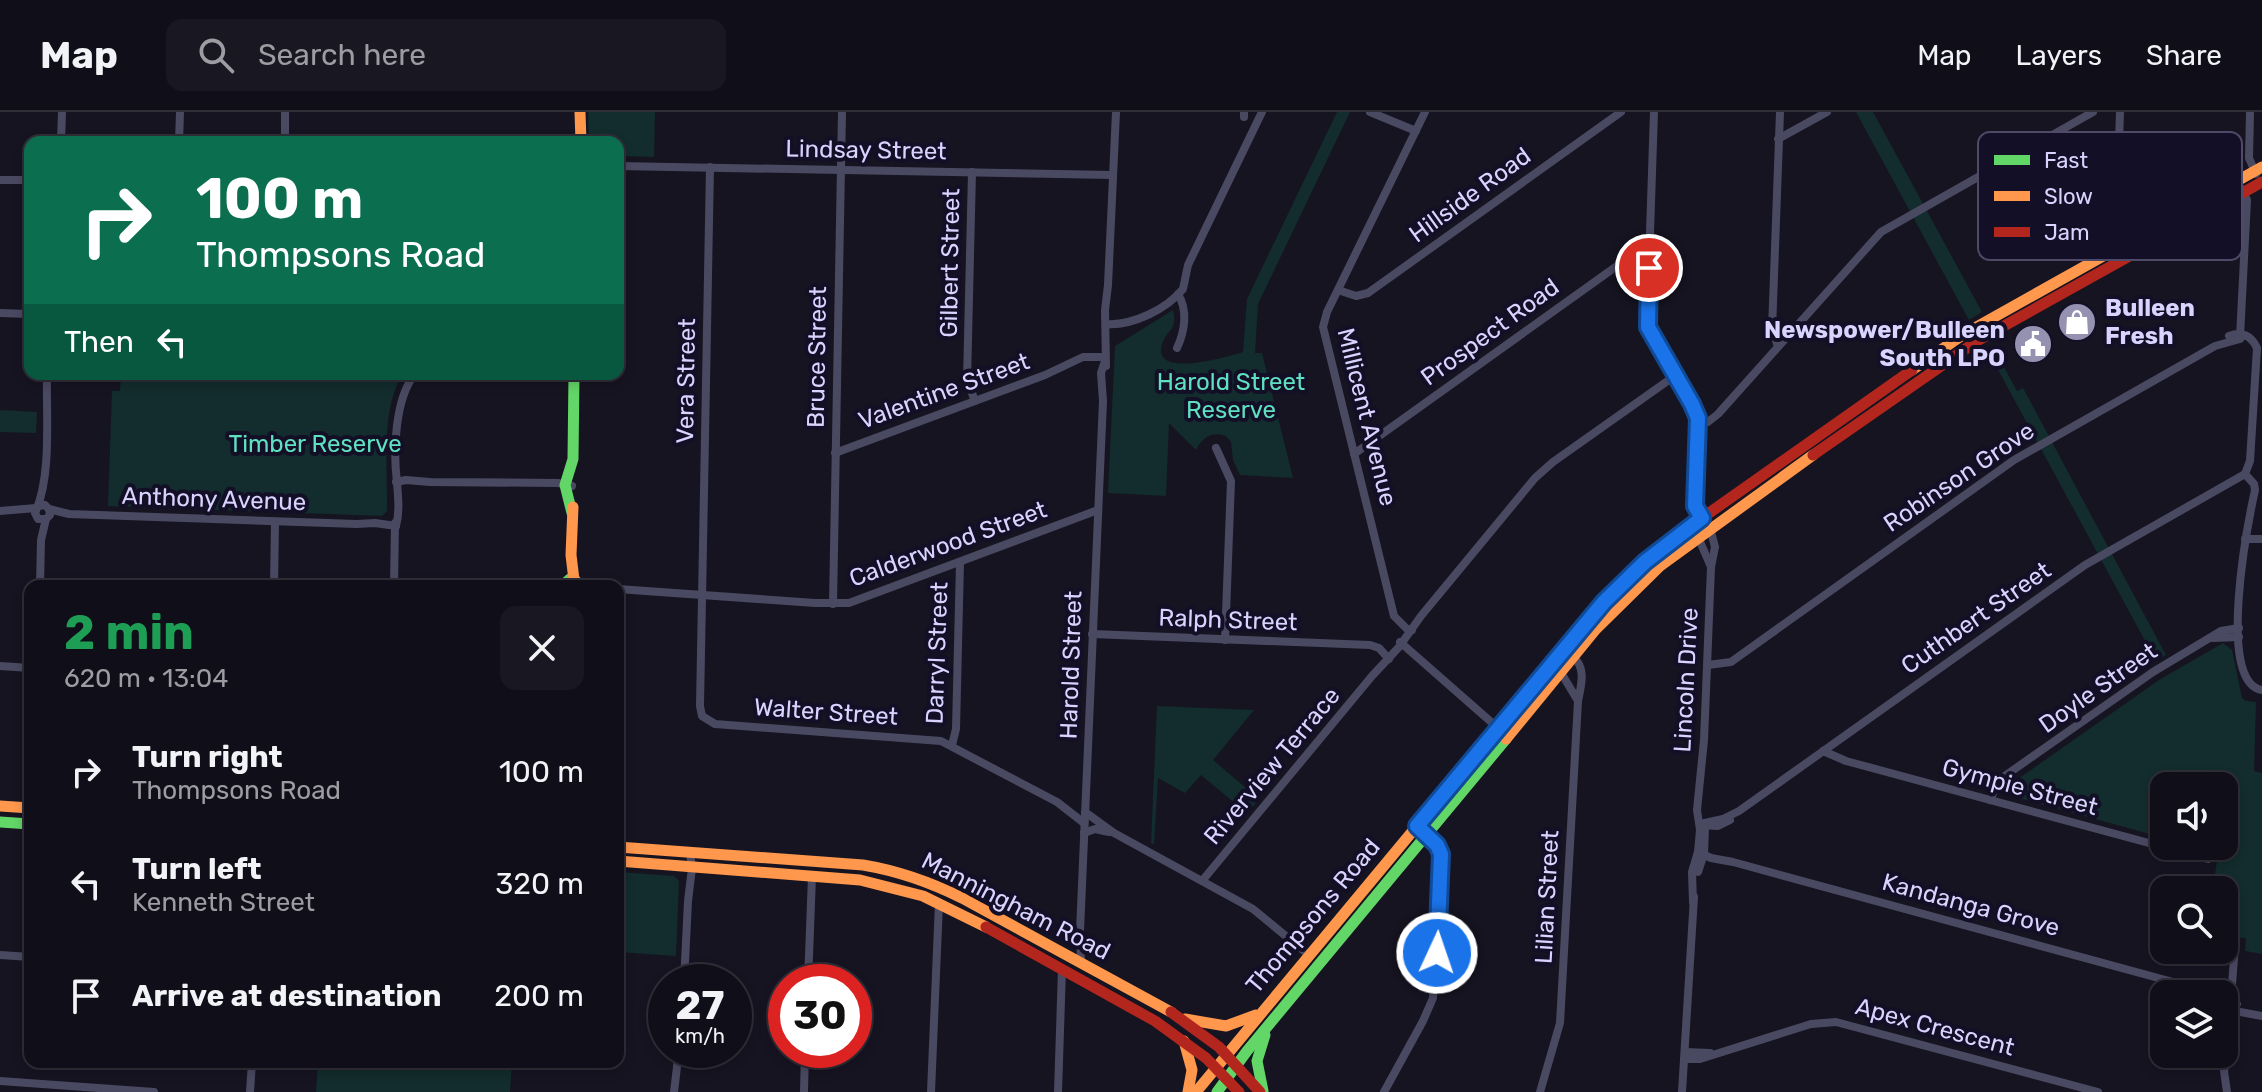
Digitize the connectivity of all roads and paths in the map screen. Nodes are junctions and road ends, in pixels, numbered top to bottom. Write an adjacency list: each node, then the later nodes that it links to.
1 (62, 112): 20 (street)
2 (180, 112): 21 (street)
3 (285, 112): 22 (street)
4 (580, 112): 23 (main road)
5 (842, 112): 27 (street, Bruce Street)
6 (1116, 112): 29 (street, Harold Street)
7 (1262, 112): 39 (street)
8 (1370, 112): 19 (street)
9 (1425, 112): 19 (street, Millicent Avenue)
10 (1621, 112): 38 (street, Hillside Road)
11 (1654, 112): 36 (street)
12 (1780, 112): 24 (street)
13 (1827, 112): 24 (street)
14 (2093, 112): 17 (street)
15 (2120, 112): 18 (street)
16 (2250, 112): 30 (street)
17 (2058, 132)
18 (2119, 132)
19 (1414, 133): 38 (street, Millicent Avenue)
20 (61, 136)
21 (179, 136)
22 (285, 136)
23 (579, 136)
24 (1778, 139): 44 (street)
25 (624, 166): 26 (street, Lindsay Street)
26 (710, 167): 27 (street, Lindsay Street); 75 (street, Vera Street)
27 (841, 170): 28 (street, Lindsay Street); 54 (street, Bruce Street)
28 (972, 172): 29 (street, Lindsay Street); 51 (street, Gilbert Street)
29 (1113, 175): 42 (street, Harold Street)
30 (2260, 176): 34 (main road, Thompsons Road)
31 (1978, 177): 44 (street)
32 (0, 180): 33 (street)
33 (24, 180)
34 (2242, 186)
35 (2242, 191): 43 (street)
36 (1649, 243): 47 (street); 55 (street, Prospect Road)
37 (2106, 260): 63 (main road, Thompsons Road)
38 (1338, 290): 55 (street, Millicent Avenue)
39 (1178, 294): 42 (street); 45 (street)
40 (0, 313): 41 (street)
41 (24, 314)
42 (1106, 325): 46 (street, Harold Street)
43 (2240, 336): 56 (street); 85 (street, Robinson Grove)
44 (1778, 346): 52 (street)
45 (1177, 348)
46 (1105, 356): 51 (street, Valentine Street); 59 (street, Harold Street)
47 (1676, 375): 52 (street); 77 (street, Riverview Terrace)
48 (47, 380): 61 (street)
49 (411, 380): 57 (street)
50 (574, 380): 58 (main road)
51 (975, 401): 54 (street, Valentine Street)
52 (1698, 425): 63 (street, Lincoln Drive)
53 (1216, 448): 80 (street)
54 (835, 453): 76 (street, Bruce Street)
55 (1354, 454): 77 (street, Millicent Avenue)
56 (2245, 474): 66 (street); 94 (street, Cuthbert Street)
57 (396, 482): 58 (street); 64 (street)
58 (567, 485): 73 (main road)
59 (1098, 510): 68 (street, Calderwood Street); 79 (street, Harold Street)
60 (0, 511): 61 (street, Anthony Avenue)
61 (43, 513): 62 (street, Anthony Avenue); 70 (street)
62 (275, 522): 64 (street, Anthony Avenue); 71 (street)
63 (1706, 523): 65 (main road); 69 (street, Lincoln Drive); 82 (main road, Thompsons Road)
64 (396, 526): 72 (street)
65 (1698, 537): 69 (street, Lincoln Drive); 84 (main road, Thompsons Road)
66 (2245, 539): 67 (street); 78 (street)
67 (2262, 539)
68 (960, 562): 76 (street, Calderwood Street); 93 (street, Darryl Street)
69 (1711, 567): 85 (street, Lincoln Drive)
70 (40, 580)
71 (274, 580)
72 (394, 580)
73 (571, 580)
74 (624, 589): 75 (street, Calderwood Street)
75 (702, 595): 76 (street, Calderwood Street); 93 (street, Walter Street)
76 (833, 604)
77 (1410, 628): 81 (street, Riverview Terrace)
78 (2239, 632): 89 (street); 95 (street, Doyle Street)
79 (1092, 634): 80 (street, Ralph Street); 98 (street, Harold Street)
80 (1225, 640): 83 (street, Ralph Street)
81 (1399, 644): 83 (street, Riverview Terrace); 91 (street)
82 (1558, 656): 84 (street); 88 (street); 91 (main road, Thompsons Road)
83 (1386, 657): 115 (street, Riverview Terrace)
84 (1573, 657): 88 (main road, Thompsons Road); 90 (street, Lilian Street)
85 (1708, 662): 103 (street, Lincoln Drive)
86 (0, 666): 87 (street)
87 (24, 668)
88 (1561, 672): 90 (street); 92 (main road, Thompsons Road)
89 (2262, 690)
90 (1578, 701): 156 (street, Lilian Street)
91 (1500, 725): 92 (main road); 104 (main road, Thompsons Road)
92 (1510, 733): 104 (main road, Thompsons Road)
93 (952, 745): 96 (street, Walter Street)
94 (1823, 751): 95 (street, Gympie Street); 103 (street, Cuthbert Street)
95 (1993, 801): 107 (street, Gympie Street)
96 (1057, 802): 98 (street, Walter Street); 102 (street, Walter Street)
97 (0, 806): 99 (main road)
98 (1085, 807): 102 (street, Harold Street); 106 (street)
99 (24, 808)
100 (0, 822): 101 (main road)
101 (24, 823)
102 (1084, 823): 105 (street, Harold Street)
103 (1703, 824): 110 (street, Lincoln Drive)
104 (1422, 830): 121 (main road, Thompsons Road); 132 (main road, Thompsons Road); 155 (street)
105 (1084, 833): 106 (street); 118 (street, Harold Street)
106 (1114, 833): 115 (street)
107 (2150, 843)
108 (624, 848): 109 (main road, Manningham Road)
109 (690, 853): 113 (street); 119 (main road, Manningham Road)
110 (1702, 853): 127 (street, Kandanga Grove); 135 (street, Lincoln Drive)
111 (624, 862): 112 (main road, Manningham Road)
112 (679, 867): 113 (main road, Manningham Road); 116 (street)
113 (692, 868): 114 (main road, Manningham Road); 116 (street)
114 (812, 876): 117 (main road, Manningham Road); 125 (street)
115 (1202, 881): 121 (street)
116 (688, 901): 124 (street)
117 (939, 903): 126 (main road, Manningham Road); 148 (street)
118 (1080, 931): 119 (street); 123 (street, Harold Street)
119 (1062, 953): 123 (main road, Manningham Road)
120 (0, 955): 122 (street)
121 (1310, 956): 129 (main road, Thompsons Road)
122 (24, 957)
123 (1081, 963): 131 (main road, Manningham Road)
124 (685, 964)
125 (809, 964)
126 (1062, 969): 133 (main road, Manningham Road); 149 (street)
127 (2168, 980)
128 (2238, 1007): 130 (street, Kandanga Grove)
129 (1259, 1013): 131 (main road); 134 (main road, Thompsons Road)
130 (2262, 1015)
131 (1178, 1018): 134 (main road, Manningham Road)
132 (1272, 1022): 136 (main road, Thompsons Road); 154 (main road)
133 (1183, 1040): 137 (main road, Manningham Road); 150 (main road)
134 (1226, 1052): 136 (main road, Manningham Road); 137 (main road, Thompsons Road)
135 (1684, 1056): 157 (street, Lincoln Drive); 158 (street, Apex Crescent)
136 (1239, 1065): 142 (main road, Thompsons Road); 154 (main road, Manningham Road)
137 (1215, 1067): 142 (main road, Manningham Road); 151 (main road, Thompsons Road)
138 (252, 1068): 145 (street)
139 (677, 1068): 146 (street)
140 (805, 1068): 147 (street)
141 (2225, 1068): 159 (street)
142 (1229, 1079): 152 (main road, Thompsons Road); 153 (main road, Manningham Road)
143 (0, 1081): 144 (street)
144 (154, 1092)
145 (250, 1092)
146 (674, 1092)
147 (804, 1092)
148 (931, 1092)
149 (1058, 1092)
150 (1188, 1092)
151 (1196, 1092)
152 (1217, 1092)
153 (1239, 1092)
154 (1262, 1092)
155 (1384, 1092)
156 (1540, 1092)
157 (1682, 1092)
158 (2098, 1092)
159 (2227, 1092)

